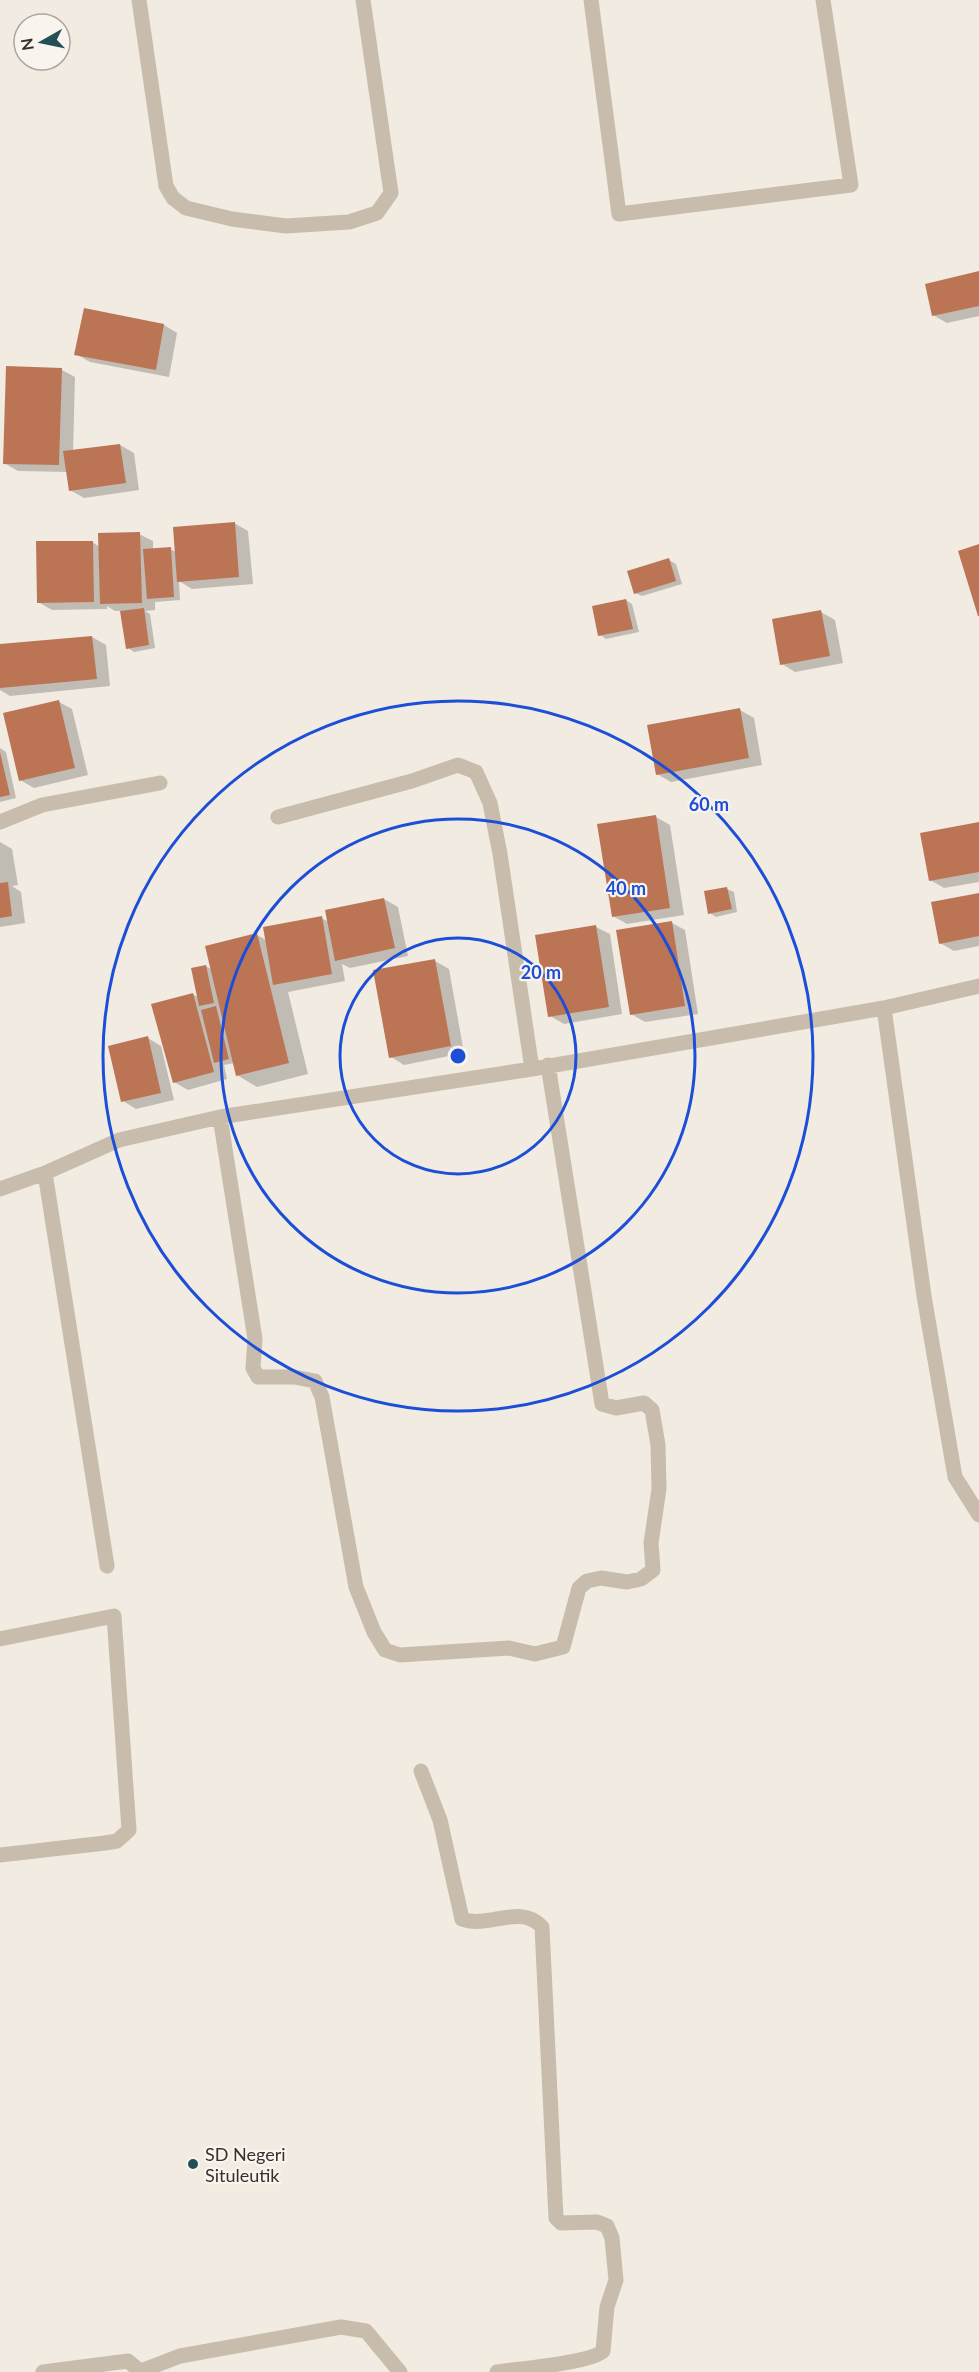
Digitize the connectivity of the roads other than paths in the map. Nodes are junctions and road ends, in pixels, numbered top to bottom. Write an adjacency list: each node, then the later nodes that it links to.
1 (138, 0): 2 (street)
2 (363, 0)
3 (591, 0): 4 (street)
4 (822, 0)
5 (160, 783): 7 (street)
6 (278, 817): 11 (street)
7 (0, 822)
8 (979, 986): 9 (street)
9 (884, 1008): 10 (street); 15 (street)
10 (548, 1065): 11 (street); 12 (street)
11 (532, 1069): 12 (street)
12 (220, 1116): 13 (street)
13 (45, 1173): 14 (street); 16 (street)
14 (0, 1189)
15 (979, 1515)
16 (107, 1566)
17 (0, 1639): 19 (street)
18 (421, 1771): 23 (street)
19 (0, 1855)
20 (43, 2372): 21 (street)
21 (141, 2372): 22 (street)
22 (400, 2372)
23 (497, 2372)

